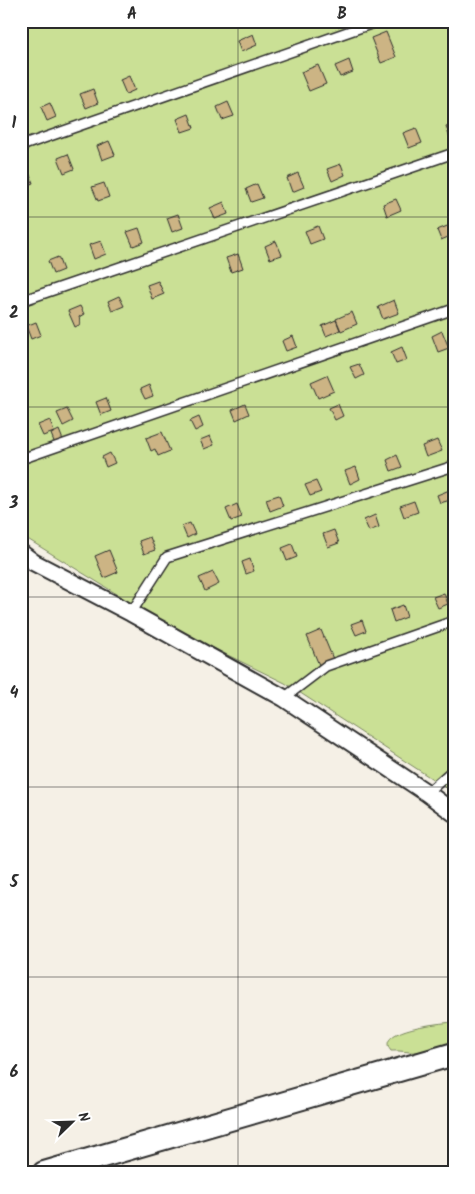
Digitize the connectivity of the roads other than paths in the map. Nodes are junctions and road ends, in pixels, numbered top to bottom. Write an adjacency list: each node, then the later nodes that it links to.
1 (378, 21): 2 (lane)
2 (21, 146)
3 (454, 152): 4 (lane)
4 (21, 301)
5 (454, 309): 6 (lane)
6 (21, 459)
7 (454, 466): 9 (lane)
8 (21, 553): 9 (street)
9 (130, 613): 11 (street)
10 (454, 621): 11 (lane)
11 (284, 698): 13 (street)
12 (454, 769): 13 (lane)
13 (427, 793): 14 (street)
14 (454, 813)
15 (454, 1054): 16 (street)
16 (44, 1173)

